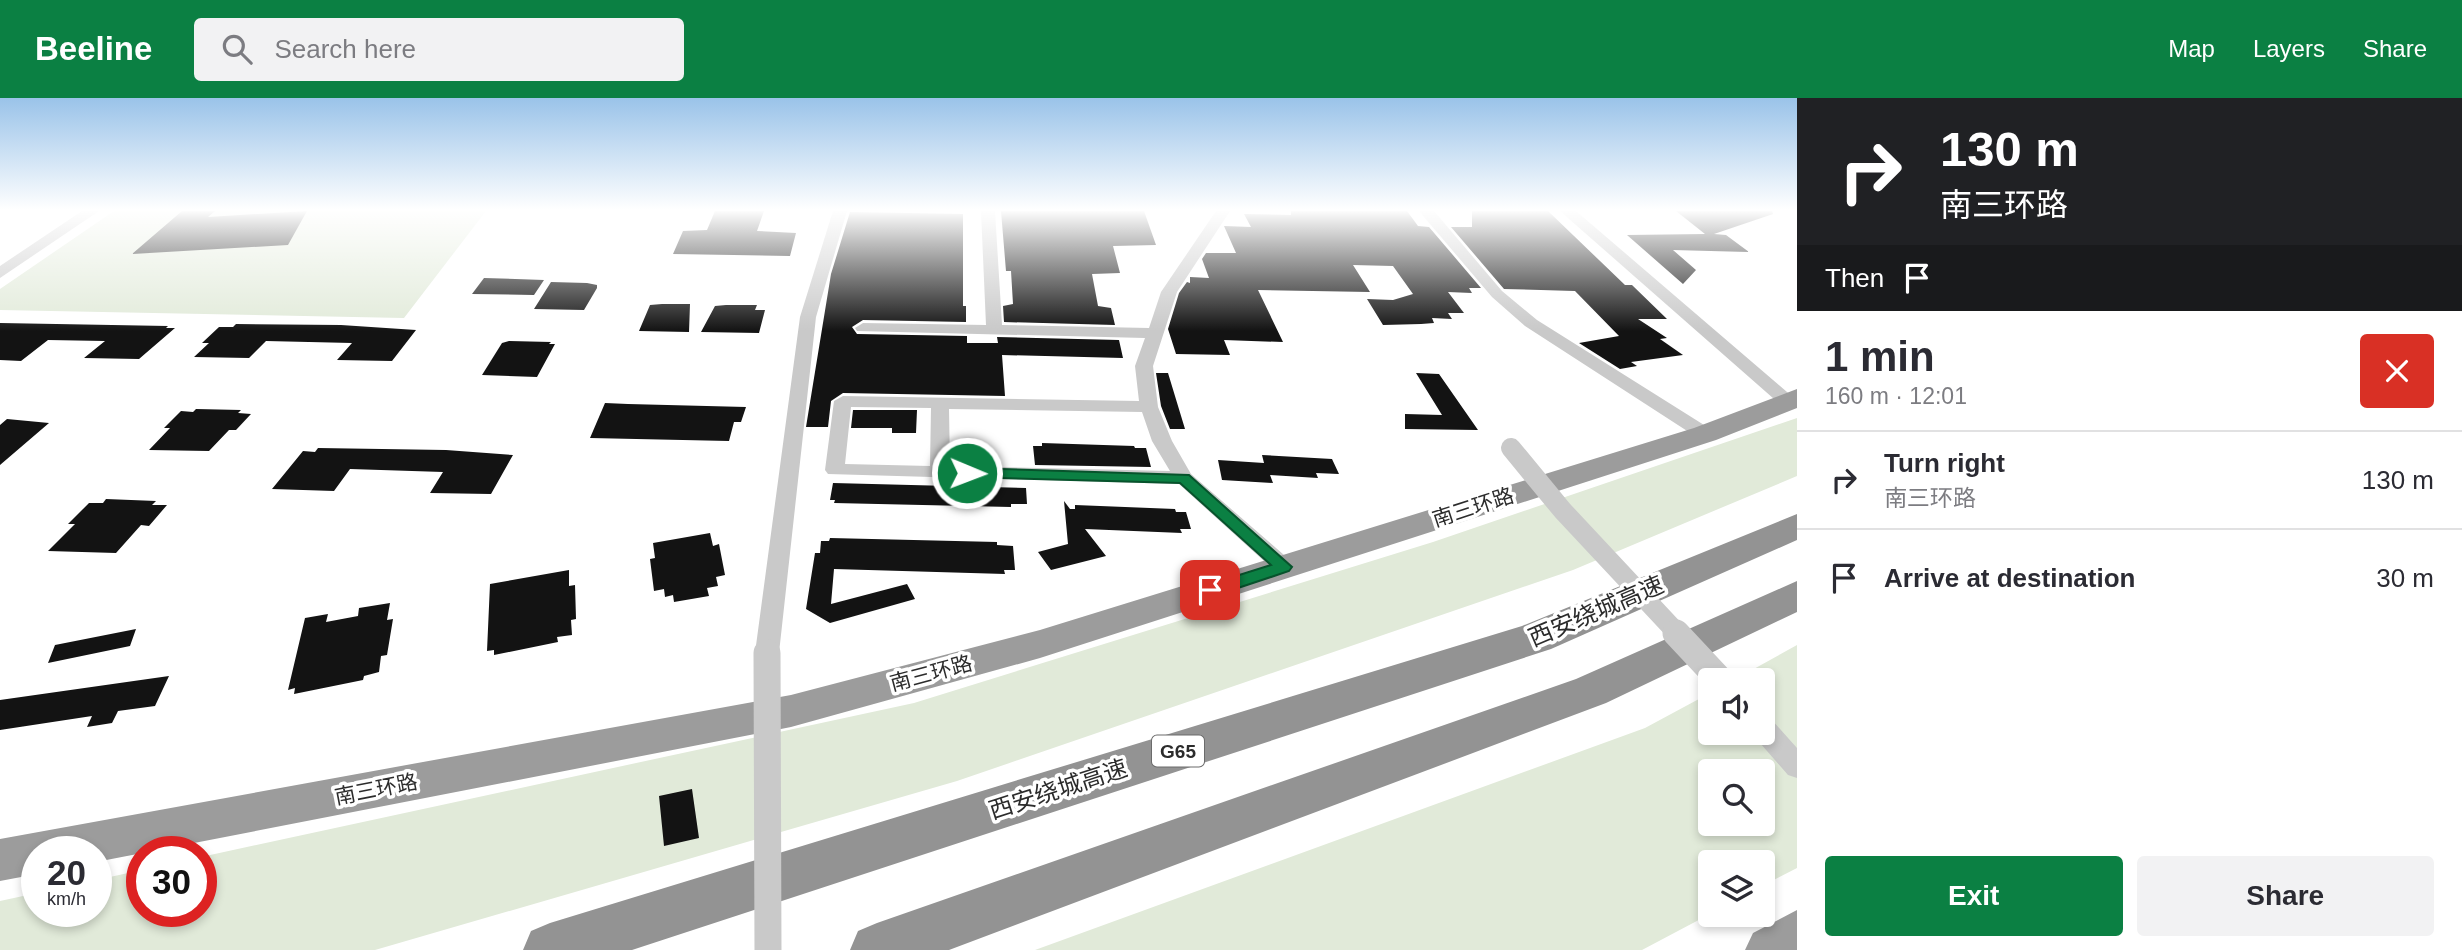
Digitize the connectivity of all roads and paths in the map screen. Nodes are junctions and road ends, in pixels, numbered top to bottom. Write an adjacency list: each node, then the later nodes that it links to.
1 (33, 251): 7 (street)
2 (828, 251): 29 (street, bridge)
3 (990, 251): 9 (street)
4 (1196, 251): 10 (street)
5 (1460, 251): 14 (street)
6 (1614, 251): 11 (street)
7 (0, 273)
8 (863, 328): 9 (street)
9 (994, 329): 10 (street)
10 (1155, 333): 13 (street)
11 (1793, 400): 14 (highway, 南三环路)
12 (940, 403): 13 (street); 16 (street); 16 (street)
13 (1149, 407): 17 (street)
14 (1705, 434): 19 (highway, 南三环路)
15 (1511, 448): 21 (street, bridge)
16 (940, 473): 17 (street)
17 (1184, 478): 19 (street)
18 (1797, 526): 28 (highway, 西安绕城高速 / G65)
19 (1283, 567): 24 (highway, 南三环路)
20 (1797, 594): 30 (highway)
21 (1709, 668)
22 (1775, 741): 23 (street)
23 (1797, 766)
24 (112, 839)
25 (21, 856): 26 (highway, 南三环路)
26 (0, 860)
27 (1797, 934): 31 (highway)
28 (550, 950)
29 (768, 950)
30 (877, 950)
31 (1770, 950)

